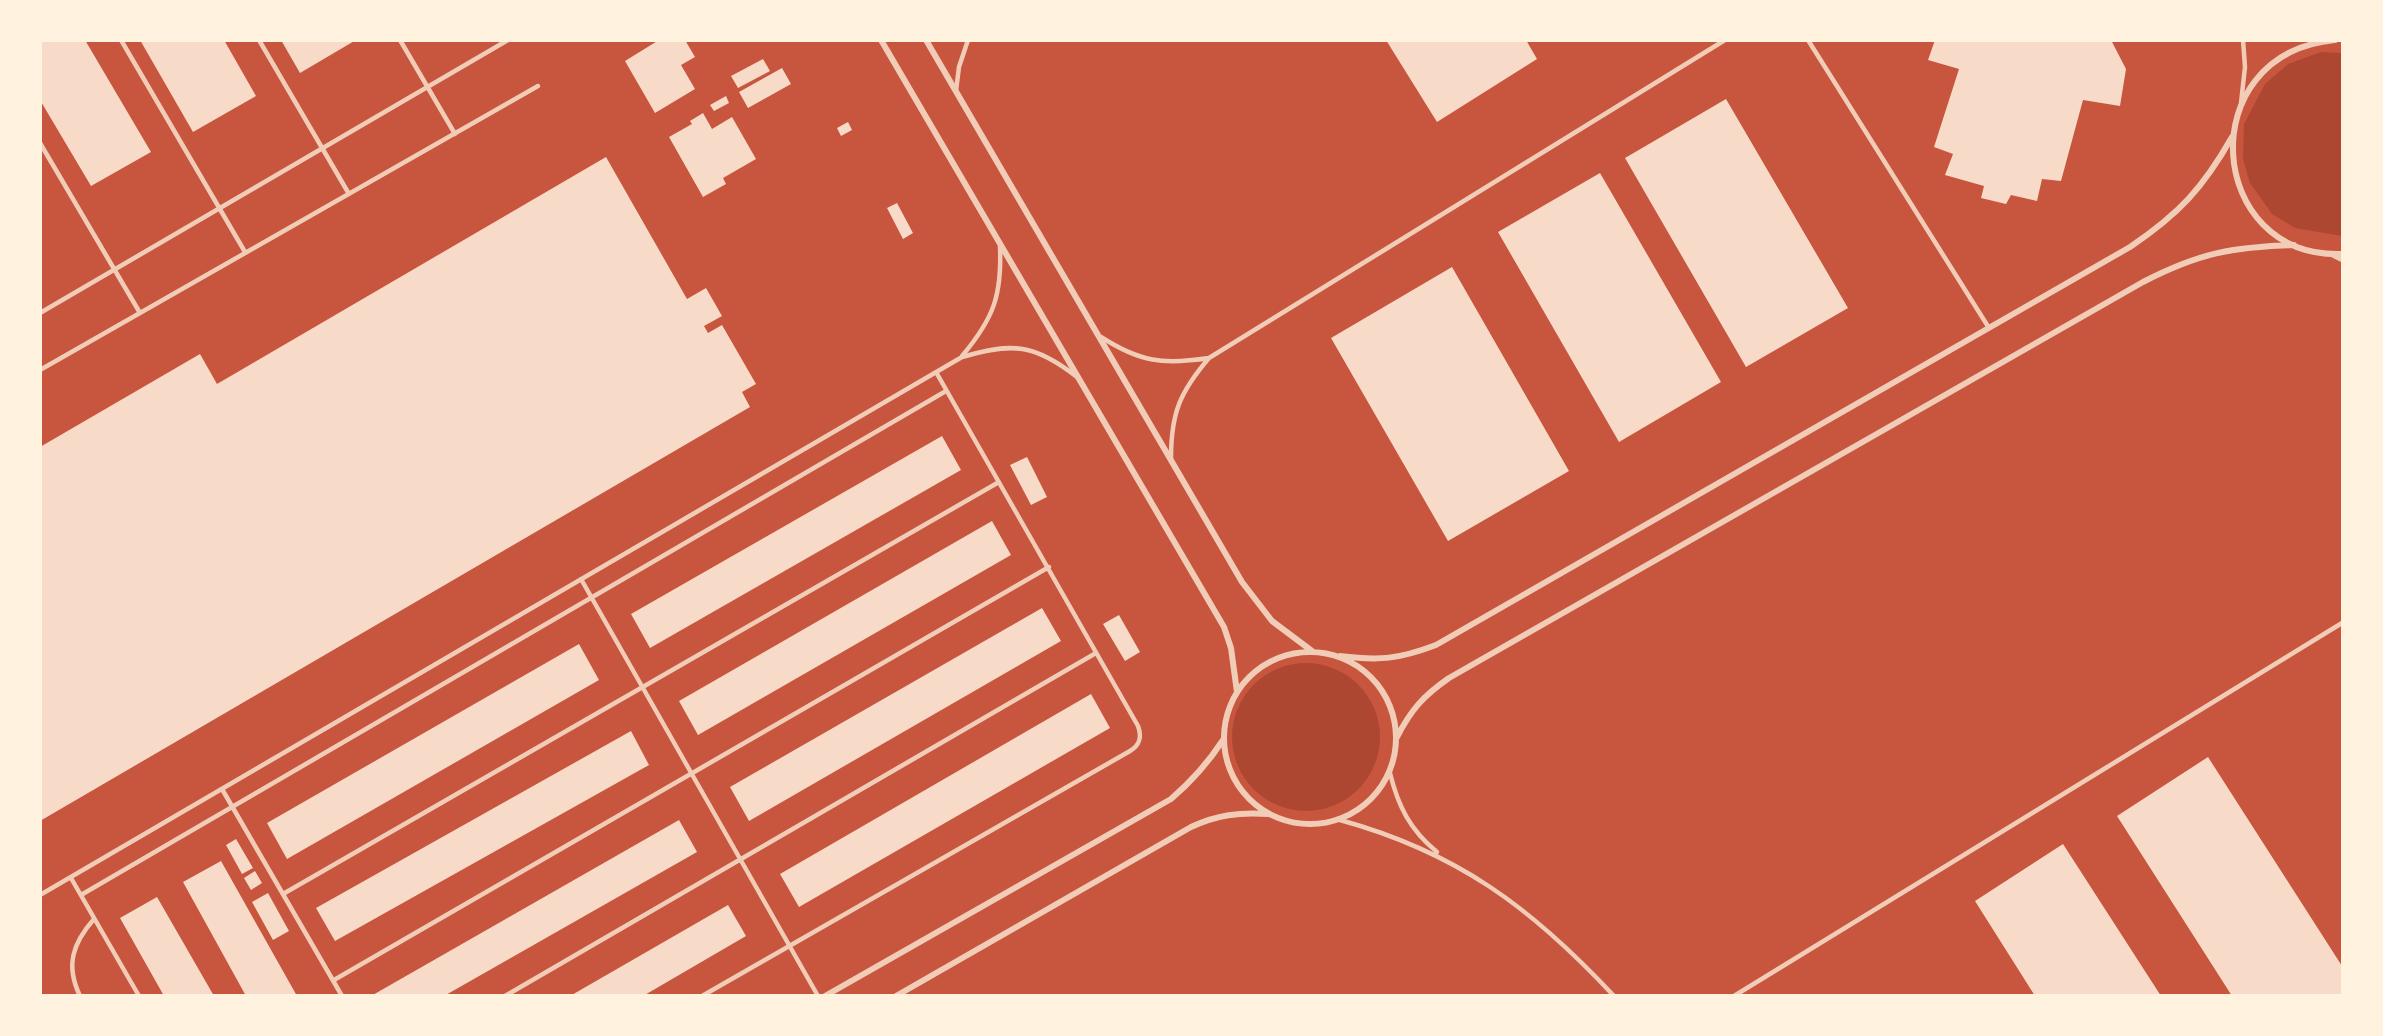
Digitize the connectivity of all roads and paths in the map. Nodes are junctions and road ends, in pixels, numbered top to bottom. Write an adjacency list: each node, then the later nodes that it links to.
1 (121, 40): 21 (lane)
2 (260, 40): 19 (lane)
3 (400, 40): 13 (lane)
4 (508, 40): 13 (lane)
5 (926, 40): 14 (street)
6 (968, 40): 14 (lane)
7 (1725, 40): 34 (lane)
8 (2243, 40): 15 (lane)
9 (2335, 40): 15 (street)
10 (1808, 41): 31 (lane)
11 (881, 42): 22 (street)
12 (538, 86): 16 (lane)
13 (427, 88): 16 (lane); 19 (lane)
14 (956, 91): 32 (street)
15 (2241, 103): 17 (street)
16 (454, 134): 20 (lane)
17 (2232, 137): 23 (street); 31 (street)
18 (40, 143): 28 (lane)
19 (323, 149): 20 (lane); 21 (lane)
20 (349, 194): 24 (lane)
21 (220, 209): 24 (lane); 28 (lane)
22 (1000, 243): 33 (lane); 37 (street)
23 (2294, 245): 25 (street); 50 (street)
24 (245, 252): 30 (lane)
25 (2330, 254): 26 (street); 27 (lane)
26 (2343, 254)
27 (2343, 260)
28 (115, 270): 29 (lane); 30 (lane)
29 (40, 313)
30 (140, 313): 35 (lane)
31 (1989, 328): 47 (street)
32 (1099, 336): 34 (lane); 39 (street)
33 (962, 357): 36 (lane); 37 (lane)
34 (1209, 358): 39 (lane)
35 (40, 370)
36 (936, 372): 38 (lane); 42 (lane)
37 (1079, 379): 49 (street)
38 (946, 391): 40 (lane); 43 (lane)
39 (1171, 460): 45 (street)
40 (999, 482): 41 (lane); 48 (lane)
41 (1049, 567): 46 (lane); 53 (lane)
42 (581, 579): 43 (lane); 54 (lane)
43 (591, 598): 48 (lane); 55 (lane)
44 (2343, 623): 76 (lane)
45 (1312, 651): 47 (street); 49 (street)
46 (1096, 653): 59 (lane); 65 (lane)
47 (1340, 656): 50 (street)
48 (642, 687): 53 (lane); 61 (lane)
49 (1237, 692): 51 (street)
50 (1397, 737): 52 (street)
51 (1224, 740): 56 (street); 73 (street)
52 (1390, 773): 57 (street); 58 (lane)
53 (692, 774): 59 (lane); 66 (lane)
54 (222, 789): 55 (lane); 60 (lane)
55 (233, 807): 61 (lane); 63 (lane)
56 (1268, 814): 57 (street); 74 (street)
57 (1340, 820): 58 (lane)
58 (1443, 858): 75 (lane)
59 (740, 859): 65 (lane); 70 (lane)
60 (70, 878): 62 (lane); 63 (lane)
61 (283, 894): 66 (lane)
62 (40, 895)
63 (81, 895): 64 (lane)
64 (94, 919): 67 (lane); 68 (lane)
65 (789, 944): 71 (lane); 72 (lane)
66 (333, 980): 69 (lane)
67 (81, 996)
68 (139, 996)
69 (342, 996)
70 (505, 996)
71 (702, 996)
72 (818, 996)
73 (825, 996)
74 (896, 996)
75 (1614, 996)
76 (1734, 996)

